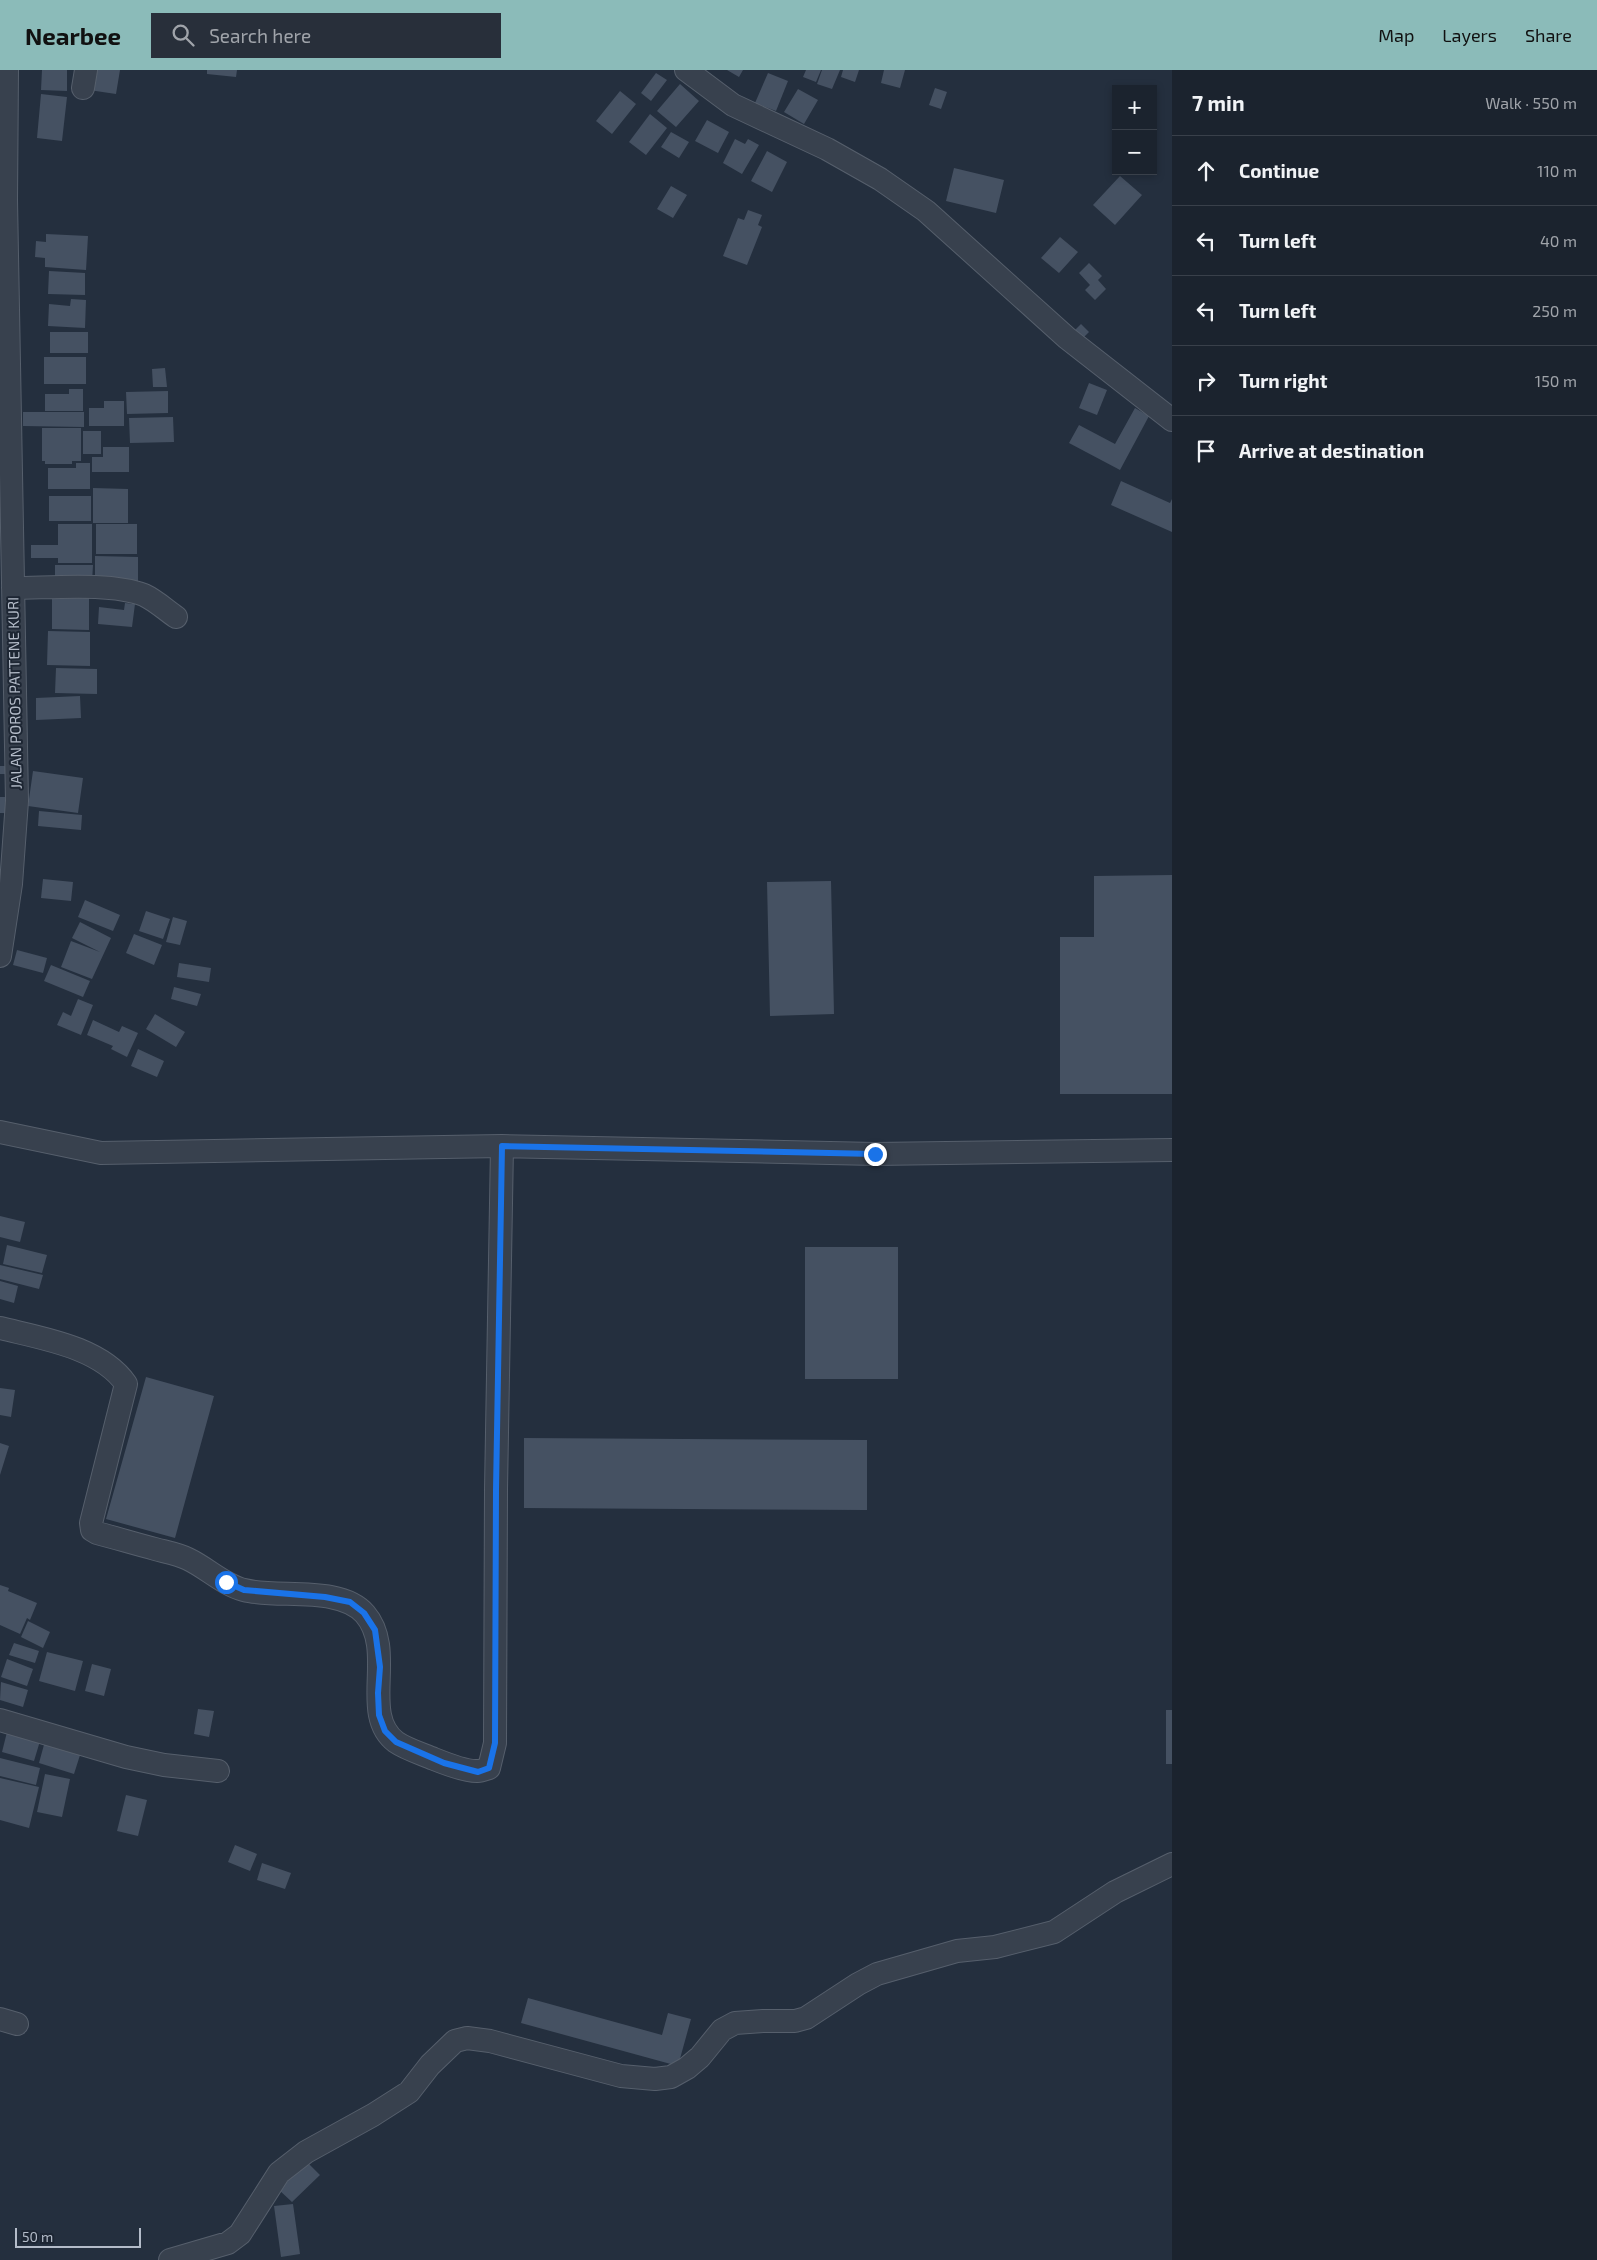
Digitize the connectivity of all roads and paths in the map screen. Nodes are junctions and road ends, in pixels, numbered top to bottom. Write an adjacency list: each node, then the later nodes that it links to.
1 (6, 70): 4 (street, JALAN POROS PATTENE KURI)
2 (686, 70): 3 (street)
3 (1172, 420)
4 (13, 588): 5 (street); 6 (street, JALAN POROS PATTENE KURI)
5 (176, 617)
6 (7, 621): 7 (street, JALAN POROS PATTENE KURI)
7 (8, 819): 8 (street, JALAN POROS PATTENE KURI)
8 (0, 956)
9 (0, 1132): 10 (street)
10 (502, 1146): 11 (street); 12 (street)
11 (1172, 1150)
12 (0, 1328)
13 (0, 1720): 14 (street)
14 (218, 1772)
15 (1172, 1864): 16 (street)
16 (170, 2260)

